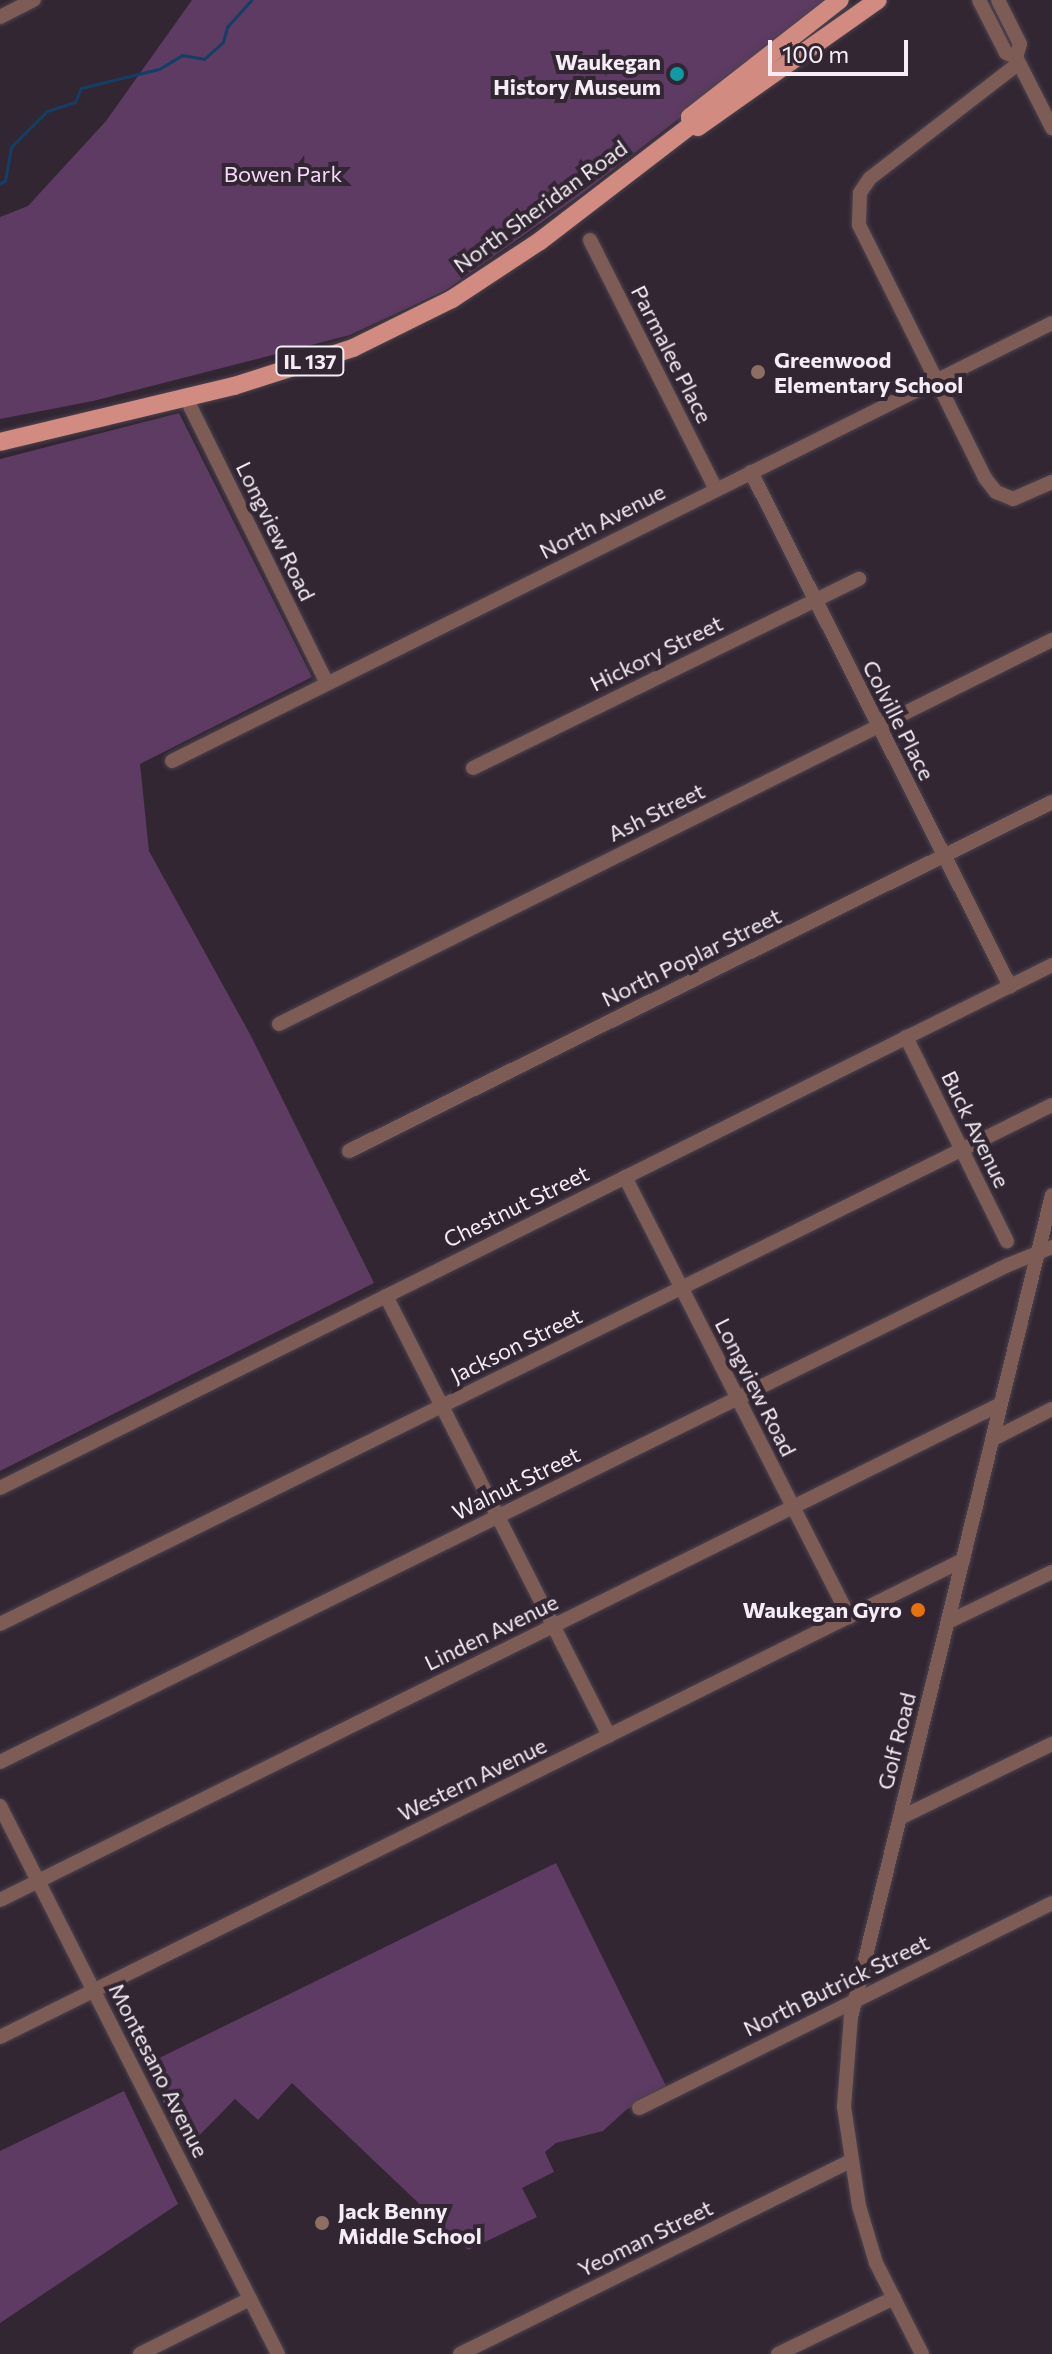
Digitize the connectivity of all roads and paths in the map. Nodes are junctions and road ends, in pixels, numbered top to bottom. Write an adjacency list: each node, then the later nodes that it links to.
1 (34, 0): 6 (street)
2 (840, 0): 8 (main road, North Sheridan Road / IL 137)
3 (878, 0): 8 (main road, North Sheridan Road / IL 137)
4 (979, 0): 7 (street)
5 (998, 0): 7 (street)
6 (0, 16)
7 (1017, 60): 9 (street); 12 (street)
8 (691, 125): 13 (main road, North Sheridan Road / IL 137)
9 (1052, 128)
10 (590, 240): 17 (street, Parmalee Place)
11 (1052, 323): 12 (street, North Avenue)
12 (936, 381): 15 (street, North Avenue); 16 (street)
13 (186, 398): 14 (main road, North Sheridan Road / IL 137); 21 (street, Longview Road)
14 (0, 442)
15 (751, 472): 17 (street, North Avenue); 19 (street, Colville Place)
16 (1052, 482)
17 (716, 489): 21 (street, North Avenue)
18 (859, 579): 19 (street, Hickory Street)
19 (814, 600): 22 (street, Colville Place); 24 (street, Hickory Street)
20 (1052, 640): 22 (street, Ash Street)
21 (327, 683): 23 (street, North Avenue)
22 (877, 727): 26 (street, Colville Place); 29 (street, Ash Street)
23 (172, 761)
24 (473, 768)
25 (1052, 802): 26 (street, North Poplar Street)
26 (945, 855): 28 (street, Colville Place); 33 (street, North Poplar Street)
27 (1052, 965): 28 (street, Chestnut Street)
28 (1010, 986): 30 (street, Chestnut Street)
29 (279, 1024)
30 (906, 1037): 32 (street, Buck Avenue); 34 (street, Chestnut Street)
31 (1052, 1105): 32 (street, Jackson Street)
32 (962, 1149): 36 (street, Buck Avenue); 38 (street, Jackson Street)
33 (349, 1151)
34 (625, 1177): 38 (street, Longview Road); 39 (street, Chestnut Street)
35 (1052, 1195): 37 (street, Golf Road)
36 (1007, 1241)
37 (1045, 1250): 40 (street, Walnut Street); 41 (street, Golf Road)
38 (681, 1288): 40 (street, Longview Road); 42 (street, Jackson Street)
39 (386, 1296): 42 (street); 45 (street, Chestnut Street)
40 (738, 1398): 46 (street, Longview Road); 47 (street, Walnut Street)
41 (1001, 1404): 44 (street, Golf Road); 46 (street, Linden Avenue)
42 (441, 1406): 47 (street); 52 (street, Jackson Street)
43 (1052, 1409): 44 (street)
44 (993, 1439): 48 (street, Golf Road)
45 (0, 1488)
46 (793, 1507): 50 (street, Longview Road); 53 (street, Linden Avenue)
47 (498, 1517): 53 (street); 56 (street, Walnut Street)
48 (963, 1560): 50 (street, Western Avenue); 51 (street, Golf Road)
49 (1052, 1572): 51 (street)
50 (849, 1617): 54 (street, Western Avenue)
51 (948, 1622): 58 (street, Golf Road)
52 (0, 1624)
53 (553, 1626): 54 (street); 59 (street, Linden Avenue)
54 (609, 1736): 62 (street, Western Avenue)
55 (1052, 1744): 58 (street)
56 (0, 1762)
57 (0, 1806): 59 (street, Montesano Avenue)
58 (900, 1818): 63 (street, Golf Road)
59 (38, 1881): 60 (street, Linden Avenue); 62 (street, Montesano Avenue)
60 (0, 1900)
61 (1052, 1903): 63 (street, North Butrick Street)
62 (94, 1991): 64 (street, Western Avenue); 68 (street, Montesano Avenue)
63 (855, 2000): 65 (street, North Butrick Street); 66 (street, Golf Road)
64 (0, 2037)
65 (639, 2108)
66 (850, 2161): 67 (street, Golf Road); 71 (street, Yeoman Street)
67 (894, 2298): 72 (street); 73 (street, Golf Road)
68 (250, 2299): 69 (street); 70 (street, Montesano Avenue)
69 (140, 2354)
70 (278, 2354)
71 (460, 2354)
72 (778, 2354)
73 (922, 2354)

